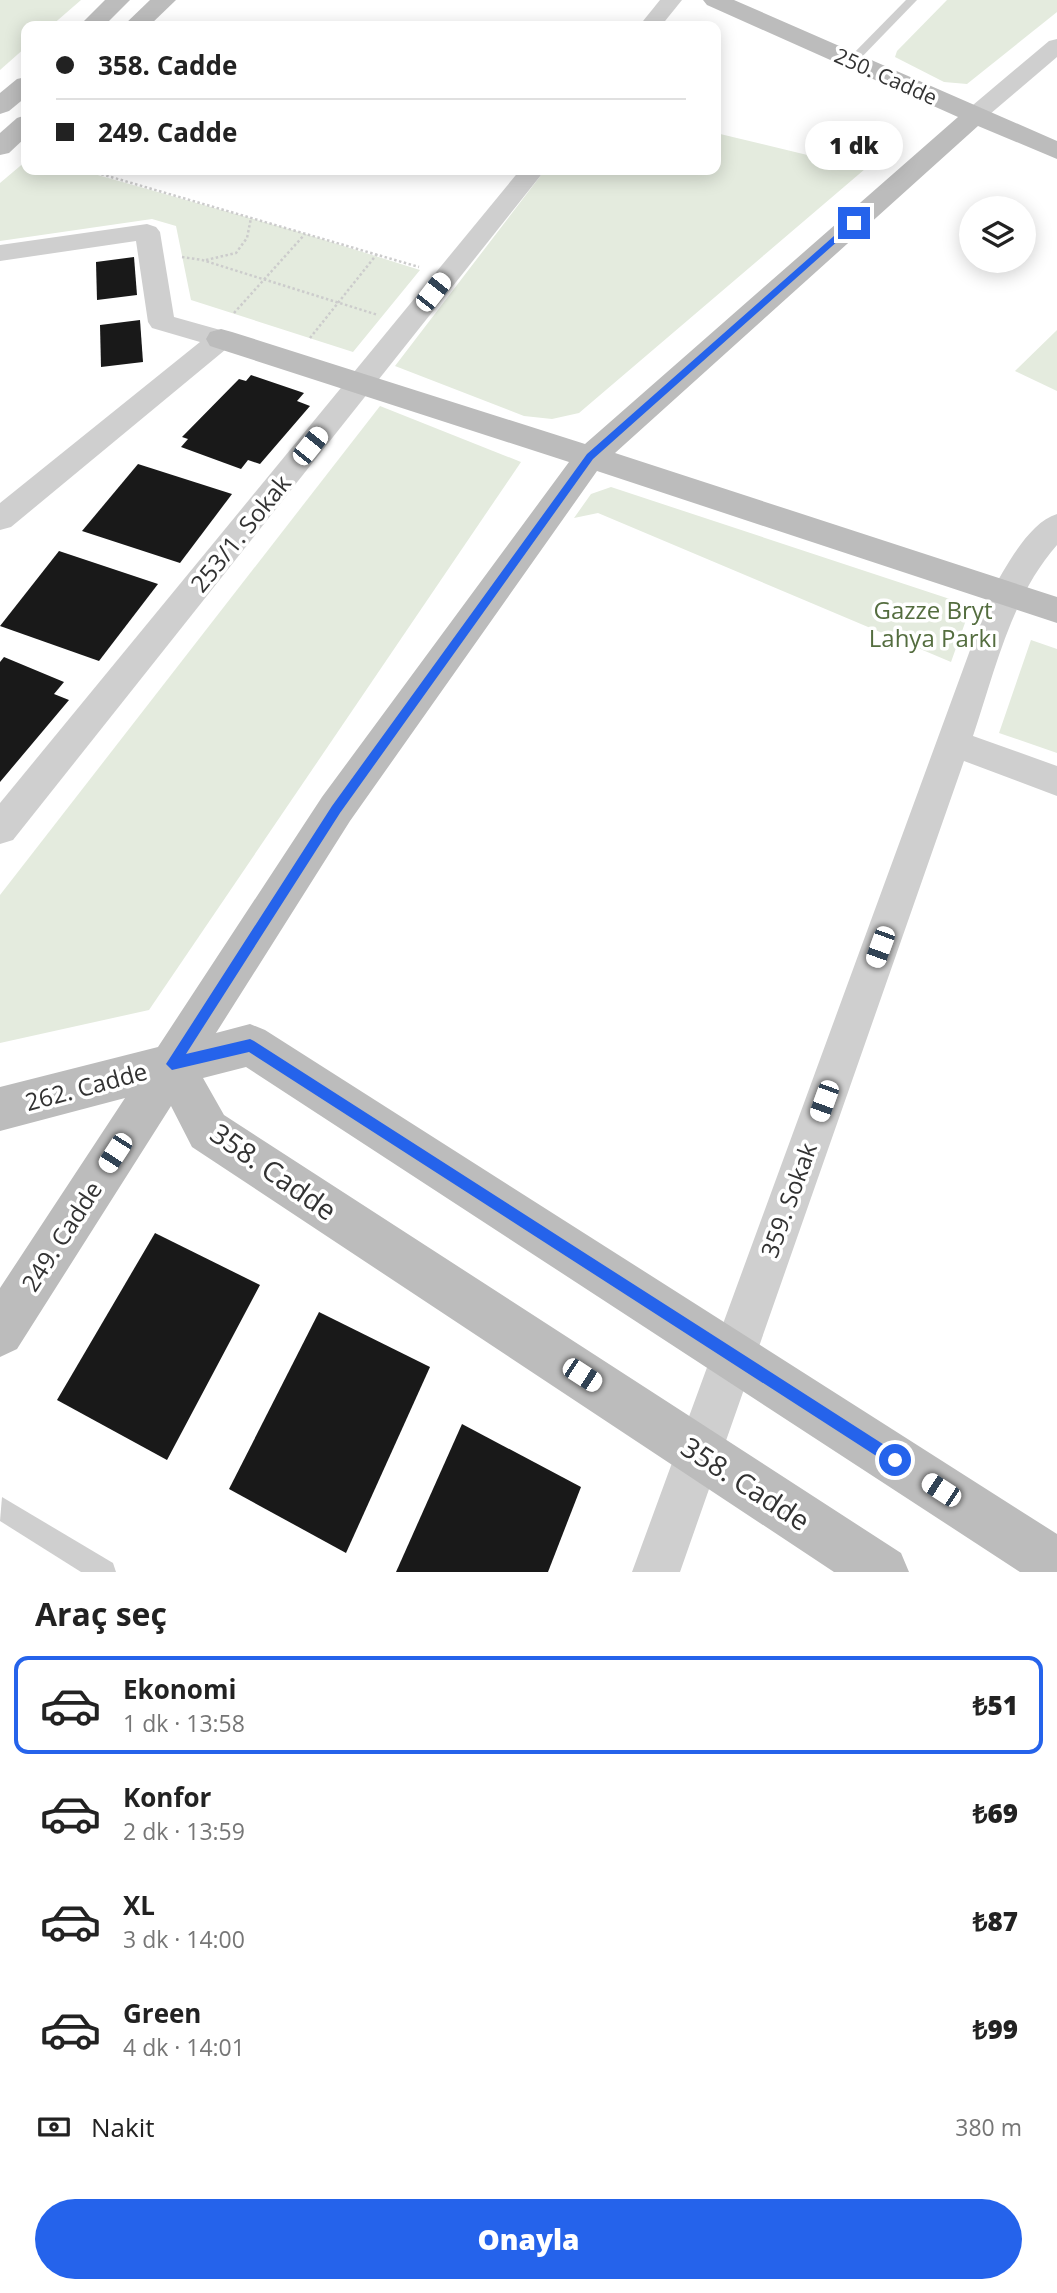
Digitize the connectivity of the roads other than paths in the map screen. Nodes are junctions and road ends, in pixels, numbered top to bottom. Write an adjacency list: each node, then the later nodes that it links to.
1 (118, 0): 6 (street)
2 (164, 0): 7 (street)
3 (671, 0): 8 (street)
4 (715, 0): 10 (street, 250. Cadde)
5 (912, 0): 10 (lane)
6 (96, 21)
7 (141, 21)
8 (654, 21)
9 (1057, 46): 13 (street)
10 (852, 61): 13 (street, 250. Cadde)
11 (21, 87): 12 (street)
12 (0, 106)
13 (975, 115): 16 (street, 250. Cadde); 21 (street, 249. Cadde)
14 (21, 128): 15 (street)
15 (0, 147)
16 (1057, 151)
17 (529, 175): 20 (street, 253/1. Sokak)
18 (0, 253): 19 (street)
19 (217, 338): 20 (street); 22 (street)
20 (362, 382): 21 (street); 28 (street, 253/1. Sokak)
21 (590, 457): 24 (street); 29 (street, 249. Cadde)
22 (0, 519)
23 (1057, 525): 24 (street, 359. Sokak)
24 (1007, 593): 25 (street); 26 (street, 359. Sokak)
25 (1057, 610)
26 (953, 743): 27 (street); 32 (street, 359. Sokak)
27 (1057, 781)
28 (0, 829)
29 (172, 1064): 30 (street, 262. Cadde); 31 (street, 249. Cadde); 32 (street); 33 (street, 358. Cadde)
30 (0, 1109)
31 (0, 1332)
32 (732, 1356): 33 (street, 359. Sokak); 35 (street)
33 (698, 1451): 37 (street, 359. Sokak); 38 (street, 358. Cadde)
34 (2, 1509): 36 (lane)
35 (1057, 1565)
36 (104, 1572)
37 (656, 1572)
38 (882, 1572)

